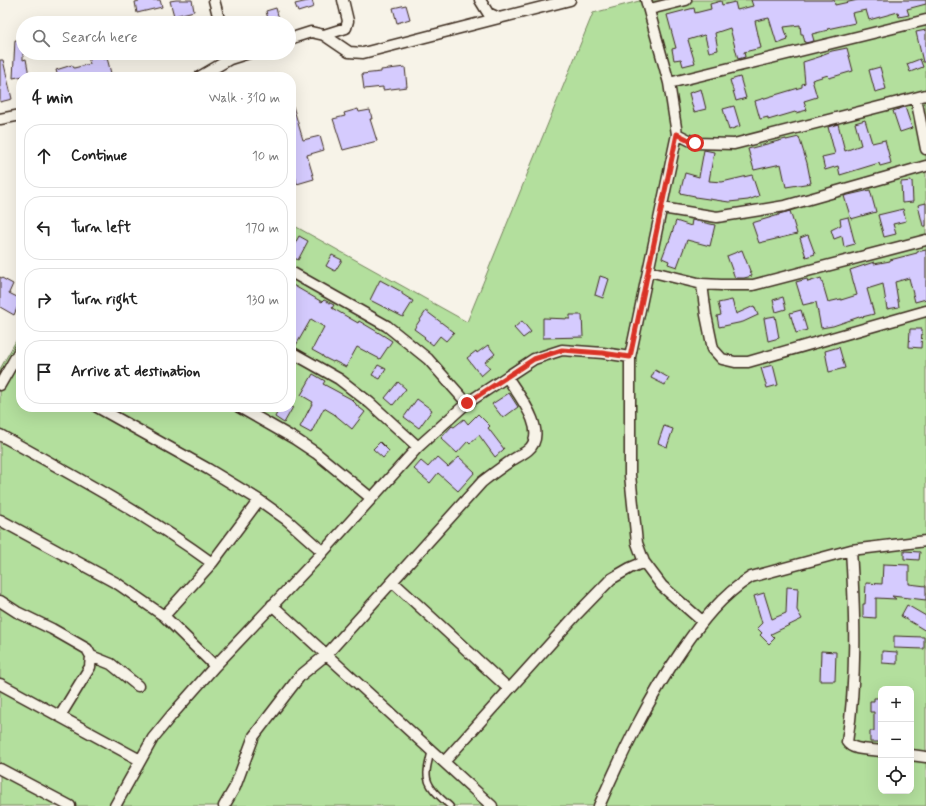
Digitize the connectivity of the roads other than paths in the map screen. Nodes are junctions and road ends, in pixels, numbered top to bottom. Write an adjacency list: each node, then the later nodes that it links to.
1 (214, 0): 7 (street)
2 (343, 0): 10 (street)
3 (480, 0): 8 (street)
4 (570, 0): 8 (street)
5 (686, 0): 6 (street)
6 (648, 5): 14 (street)
7 (218, 16)
8 (499, 18): 10 (street)
9 (926, 20): 14 (street)
10 (324, 35): 11 (street)
11 (296, 37)
12 (223, 60): 13 (street)
13 (206, 72)
14 (669, 83): 18 (street)
15 (921, 97): 18 (street); 19 (street)
16 (16, 116): 17 (street)
17 (0, 119)
18 (677, 134): 21 (street)
19 (926, 149)
20 (926, 166): 21 (street)
21 (662, 208): 23 (street)
22 (926, 240): 25 (street)
23 (648, 271): 25 (street); 28 (street)
24 (296, 275): 32 (street)
25 (702, 284): 26 (street)
26 (926, 311)
27 (296, 355): 36 (street)
28 (630, 357): 30 (street); 43 (street)
29 (16, 365): 31 (street)
30 (507, 377): 32 (street); 45 (street)
31 (0, 385)
32 (467, 403): 36 (street)
33 (106, 412): 38 (street)
34 (248, 412): 37 (street)
35 (0, 435): 44 (street)
36 (418, 447): 37 (street)
37 (371, 498): 42 (street)
38 (259, 500): 42 (street); 44 (street)
39 (1, 524): 48 (street)
40 (926, 541): 41 (street)
41 (851, 550): 49 (street); 58 (street)
42 (323, 552): 47 (street)
43 (644, 562): 49 (street); 55 (street)
44 (212, 563): 48 (street)
45 (393, 582): 50 (street); 55 (street)
46 (0, 601): 51 (street)
47 (272, 605): 50 (street); 52 (street)
48 (164, 616): 52 (street)
49 (702, 621): 69 (street)
50 (326, 654): 57 (street); 66 (street)
51 (91, 656): 54 (street); 56 (street)
52 (215, 666): 61 (street)
53 (0, 684): 56 (street)
54 (138, 686)
55 (510, 690): 62 (street)
56 (60, 716): 61 (street)
57 (431, 751): 62 (street); 67 (lane)
58 (878, 751)
59 (914, 755): 60 (street)
60 (926, 757)
61 (140, 760): 65 (street)
62 (444, 762): 68 (street)
63 (0, 769): 64 (street)
64 (70, 806)
65 (115, 806)
66 (224, 806)
67 (450, 806)
68 (492, 806)
69 (598, 806)

